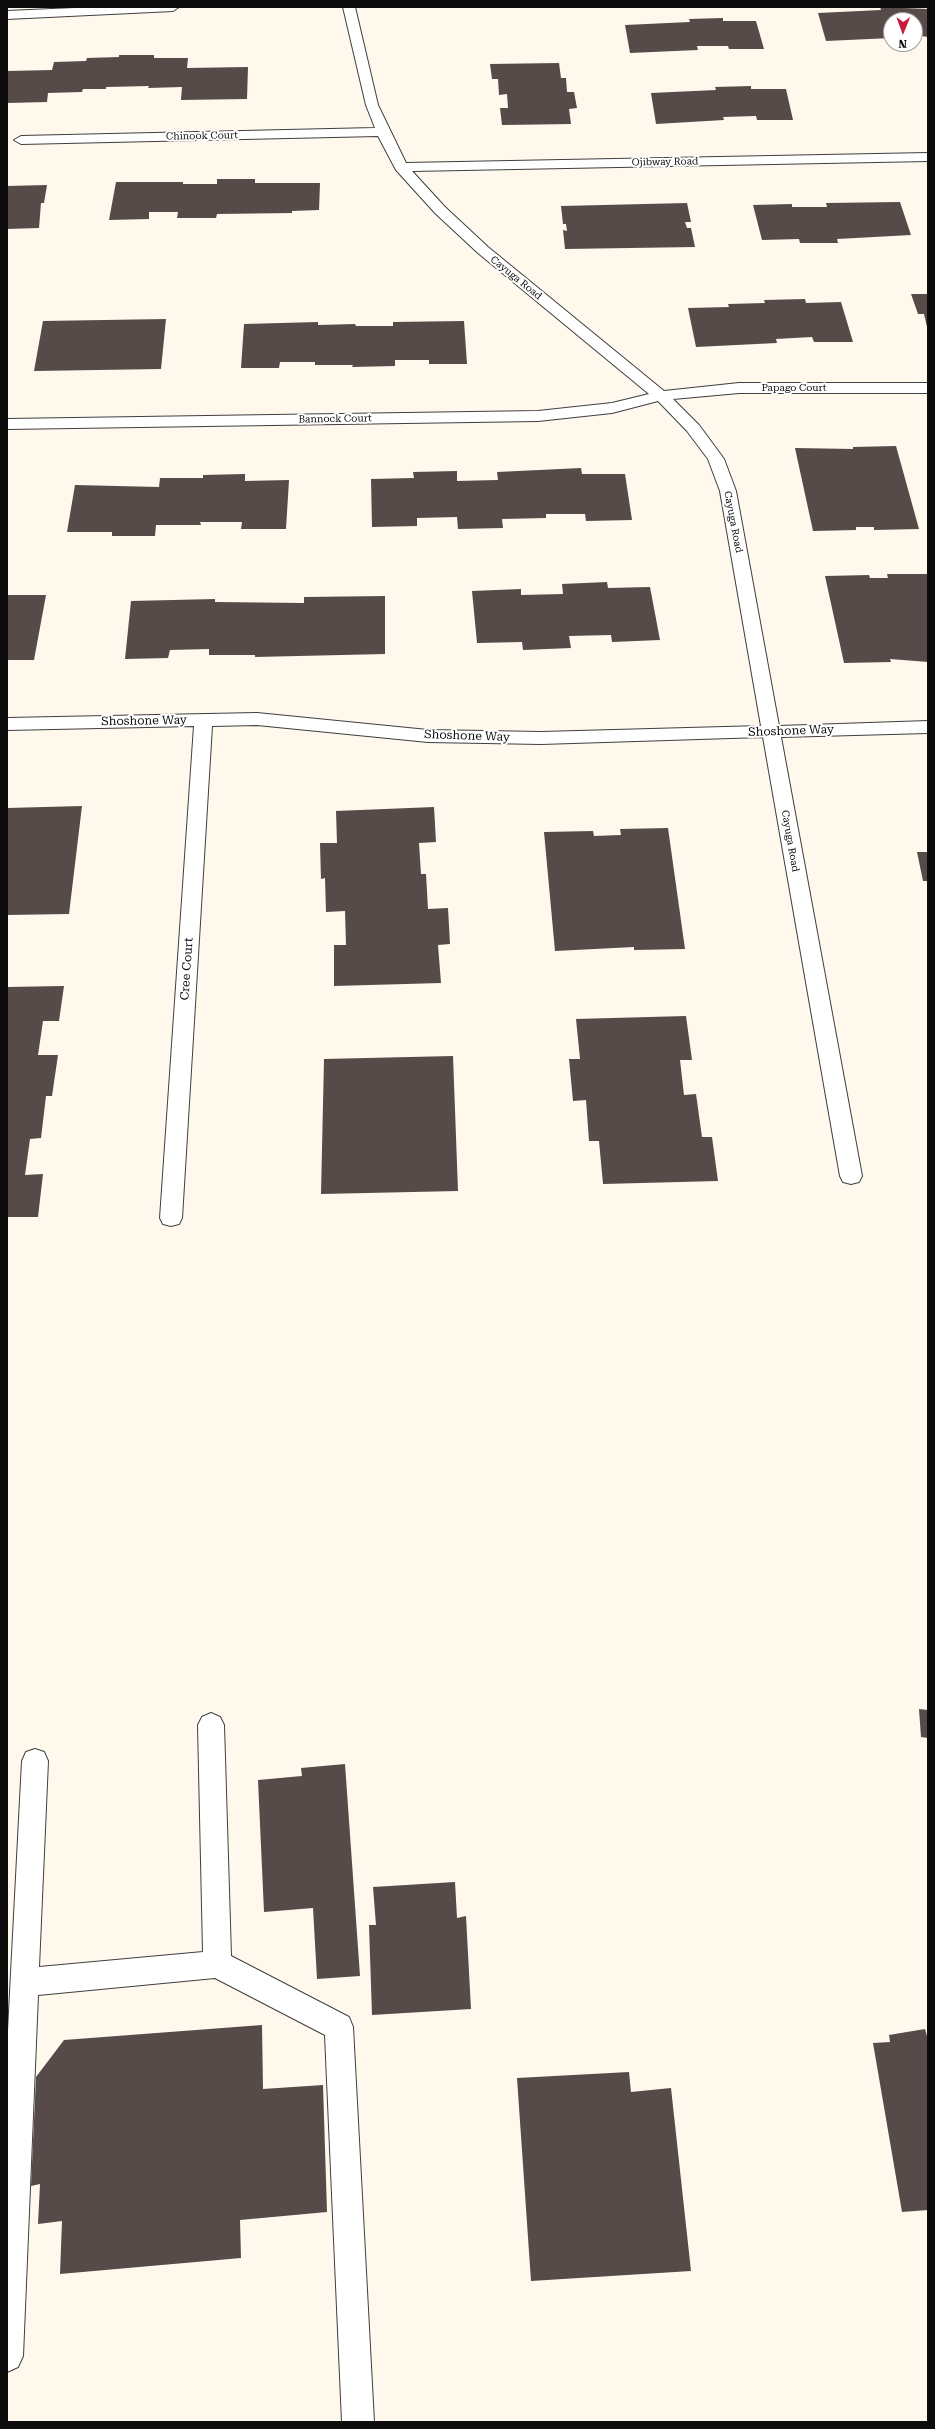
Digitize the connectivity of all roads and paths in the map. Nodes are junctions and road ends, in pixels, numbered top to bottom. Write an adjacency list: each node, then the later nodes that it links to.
1 (173, 7): 3 (street)
2 (350, 7): 4 (street, Cayuga Road)
3 (7, 14)
4 (383, 132): 5 (street, Chinook Court); 7 (street, Cayuga Road)
5 (21, 140)
6 (928, 157): 7 (street, Ojibway Road)
7 (402, 167): 9 (street, Cayuga Road)
8 (928, 388): 9 (street, Papago Court)
9 (661, 396): 10 (street, Bannock Court); 14 (street, Cayuga Road)
10 (7, 424)
11 (203, 720): 12 (street, Shoshone Way); 14 (street, Shoshone Way); 16 (street, Cree Court)
12 (7, 724)
13 (928, 727): 14 (street, Shoshone Way)
14 (771, 731): 15 (street, Cayuga Road)
15 (851, 1176)
16 (171, 1218)
17 (211, 1725): 19 (street)
18 (35, 1761): 20 (street)
19 (217, 1964): 20 (street); 22 (street)
20 (25, 1982): 21 (street)
21 (7, 2356)
22 (358, 2422)

